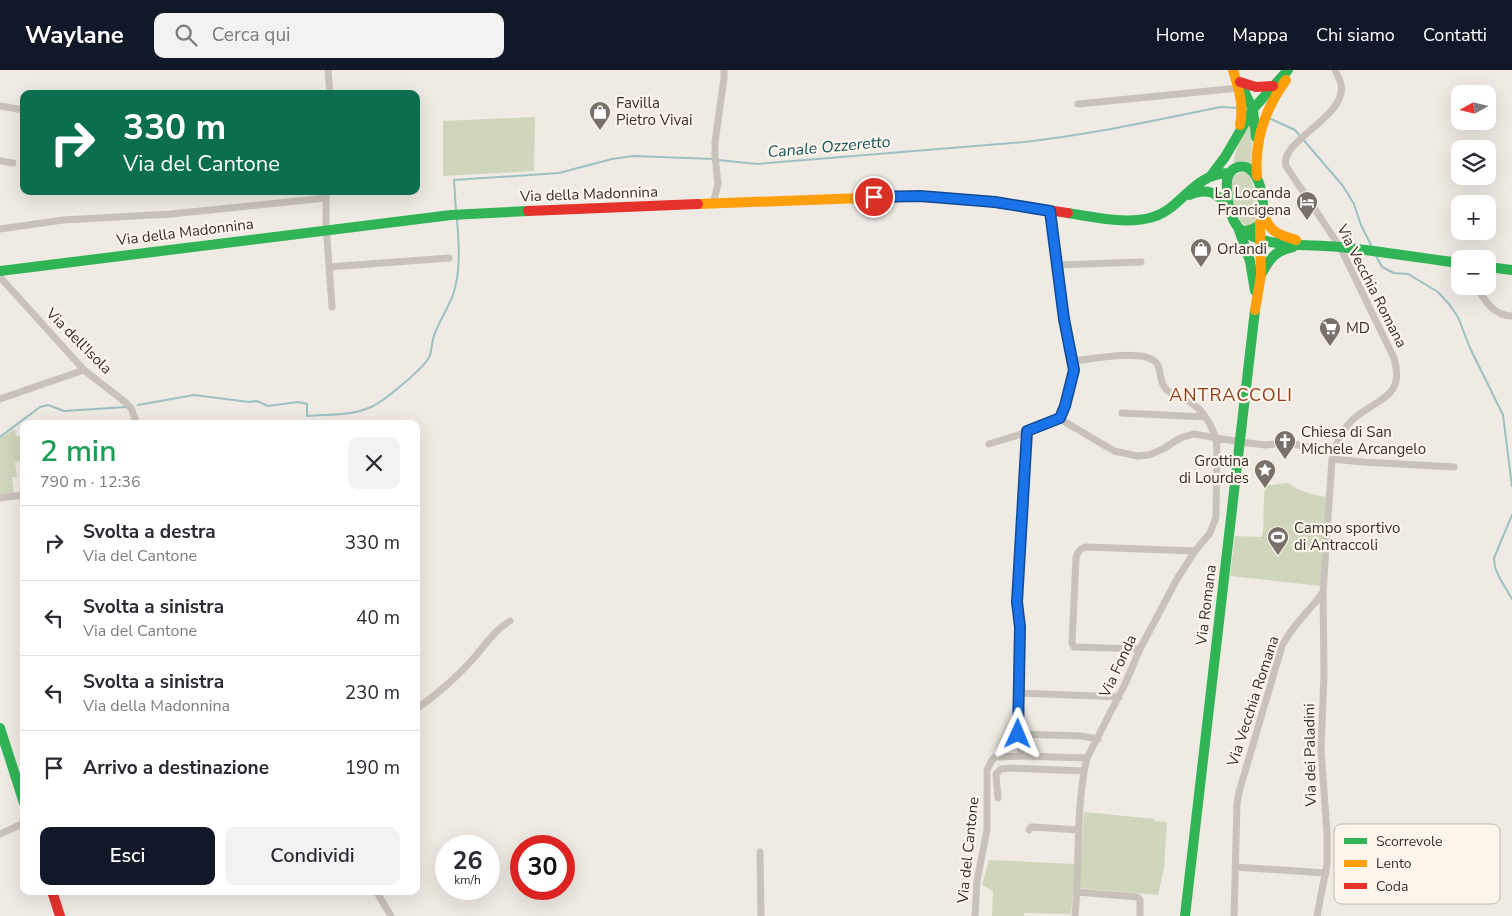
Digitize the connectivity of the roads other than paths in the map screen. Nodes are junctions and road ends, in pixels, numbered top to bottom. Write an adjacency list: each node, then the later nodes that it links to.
1 (328, 70): 9 (street)
2 (724, 70): 23 (street)
3 (1233, 70): 7 (main road)
4 (1288, 70): 8 (main road)
5 (1293, 70): 15 (main road)
6 (1335, 70): 32 (street, Via Vecchia Romana)
7 (1240, 85): 8 (main road); 10 (street); 13 (main road); 14 (main road)
8 (1273, 86): 13 (main road)
9 (330, 90)
10 (1078, 104)
11 (0, 106): 12 (street)
12 (20, 109)
13 (1253, 109): 14 (main road); 15 (main road)
14 (1237, 136): 18 (main road); 19 (main road)
15 (1256, 153): 20 (main road)
16 (0, 161): 17 (street)
17 (13, 164)
18 (1230, 172): 19 (main road); 20 (main road); 24 (main road)
19 (1210, 177): 22 (main road)
20 (1257, 177): 26 (main road)
21 (326, 195): 27 (street); 28 (street)
22 (1177, 202): 24 (main road); 25 (main road, Via della Madonnina)
23 (713, 204): 25 (main road, Via della Madonnina); 28 (main road, Via della Madonnina)
24 (1231, 210): 29 (main road)
25 (1050, 211): 36 (street)
26 (1262, 218): 29 (main road); 30 (main road); 31 (main road)
27 (0, 229)
28 (327, 229): 37 (street); 40 (main road, Via della Madonnina)
29 (1242, 229): 30 (main road); 44 (main road)
30 (1261, 239): 31 (main road); 41 (main road)
31 (1308, 245): 32 (main road); 41 (main road)
32 (1340, 248): 35 (main road); 58 (street, Via Vecchia Romana)
33 (449, 258): 37 (street)
34 (1141, 262): 36 (street)
35 (1451, 262)
36 (1057, 265): 47 (street)
37 (329, 267): 45 (street)
38 (1496, 268): 39 (main road)
39 (1512, 270)
40 (0, 271)
41 (1261, 275): 44 (main road)
42 (0, 277): 48 (street, Via dell'Isola)
43 (1482, 295): 46 (street)
44 (1256, 297): 56 (main road, Via Romana)
45 (332, 308)
46 (1512, 316)
47 (1074, 361): 51 (street, Via Fonda); 52 (street)
48 (84, 370): 49 (street); 53 (street, Via dell'Isola)
49 (0, 399)
50 (1122, 413): 51 (street)
51 (1205, 417): 55 (street, Via Fonda)
52 (1060, 418): 54 (street); 55 (street)
53 (135, 420)
54 (1027, 431): 57 (street); 66 (street)
55 (1216, 439): 56 (street); 62 (street, Via Fonda)
56 (1240, 442): 58 (street); 93 (main road, Via Romana)
57 (989, 444)
58 (1333, 455): 59 (street); 63 (street, Via Vecchia Romana)
59 (1454, 467)
60 (20, 496): 61 (street)
61 (0, 498)
62 (1195, 551): 65 (street, Via Fonda); 65 (street)
63 (1323, 592): 82 (street, Via Vecchia Romana); 83 (street, Via dei Paladini)
64 (510, 621): 68 (street)
65 (1140, 649): 67 (street, Via Fonda)
66 (1018, 693): 67 (street); 70 (street)
67 (1119, 697): 71 (street, Via Fonda)
68 (420, 706)
69 (0, 728): 75 (main road)
70 (1018, 734): 71 (street); 72 (street)
71 (1098, 738): 73 (street, Via Fonda)
72 (1022, 756): 73 (street, Via del Cantone); 90 (street, Via del Cantone)
73 (1087, 758): 74 (street, Via Fonda)
74 (1084, 771): 76 (street); 79 (street, Via Fonda)
75 (20, 790)
76 (998, 798)
77 (20, 825): 80 (street)
78 (1029, 830): 79 (street)
79 (1079, 830): 84 (street, Via Fonda)
80 (0, 834)
81 (760, 852): 89 (street)
82 (1236, 867): 83 (street); 94 (street, Via Vecchia Romana)
83 (1326, 873): 95 (street, Via dei Paladini)
84 (1078, 892): 91 (street, Via Fonda); 92 (street)
85 (53, 895): 87 (main road)
86 (378, 895): 88 (street)
87 (60, 916)
88 (391, 916)
89 (761, 916)
90 (974, 916)
91 (1076, 916)
92 (1140, 916)
93 (1185, 916)
94 (1234, 916)
95 (1317, 916)

